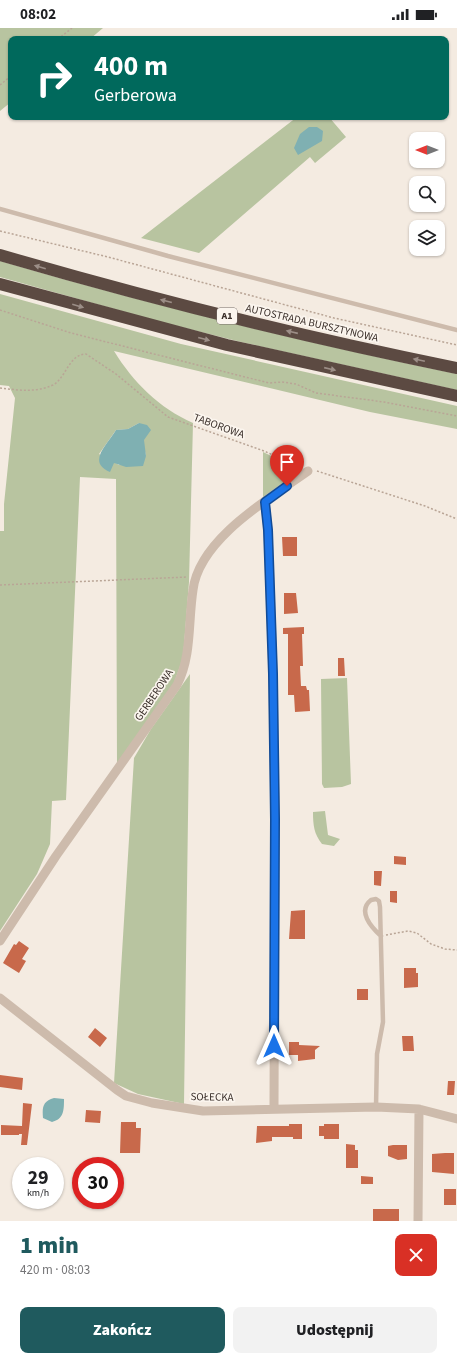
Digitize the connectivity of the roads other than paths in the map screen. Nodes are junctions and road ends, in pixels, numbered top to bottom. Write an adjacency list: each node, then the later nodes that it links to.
1 (0, 209): 4 (lane)
2 (0, 255): 5 (highway, AUTOSTRADA BURSZTYNOWA / A1, one-way to 2)
3 (0, 284): 6 (highway, one-way to 6)
4 (457, 330)
5 (457, 368)
6 (457, 396)
7 (308, 471): 8 (street, GERBEROWA)
8 (265, 502): 10 (street, GERBEROWA); 13 (street)
9 (381, 936): 9 (lane); 12 (lane)
10 (0, 941)
11 (0, 998): 13 (street, SOŁECKA)
12 (376, 1107): 13 (street, SOŁECKA); 14 (street, SOŁECKA)
13 (274, 1108)
14 (419, 1109): 15 (street, SOŁECKA); 16 (street)
15 (457, 1120)
16 (418, 1221)

